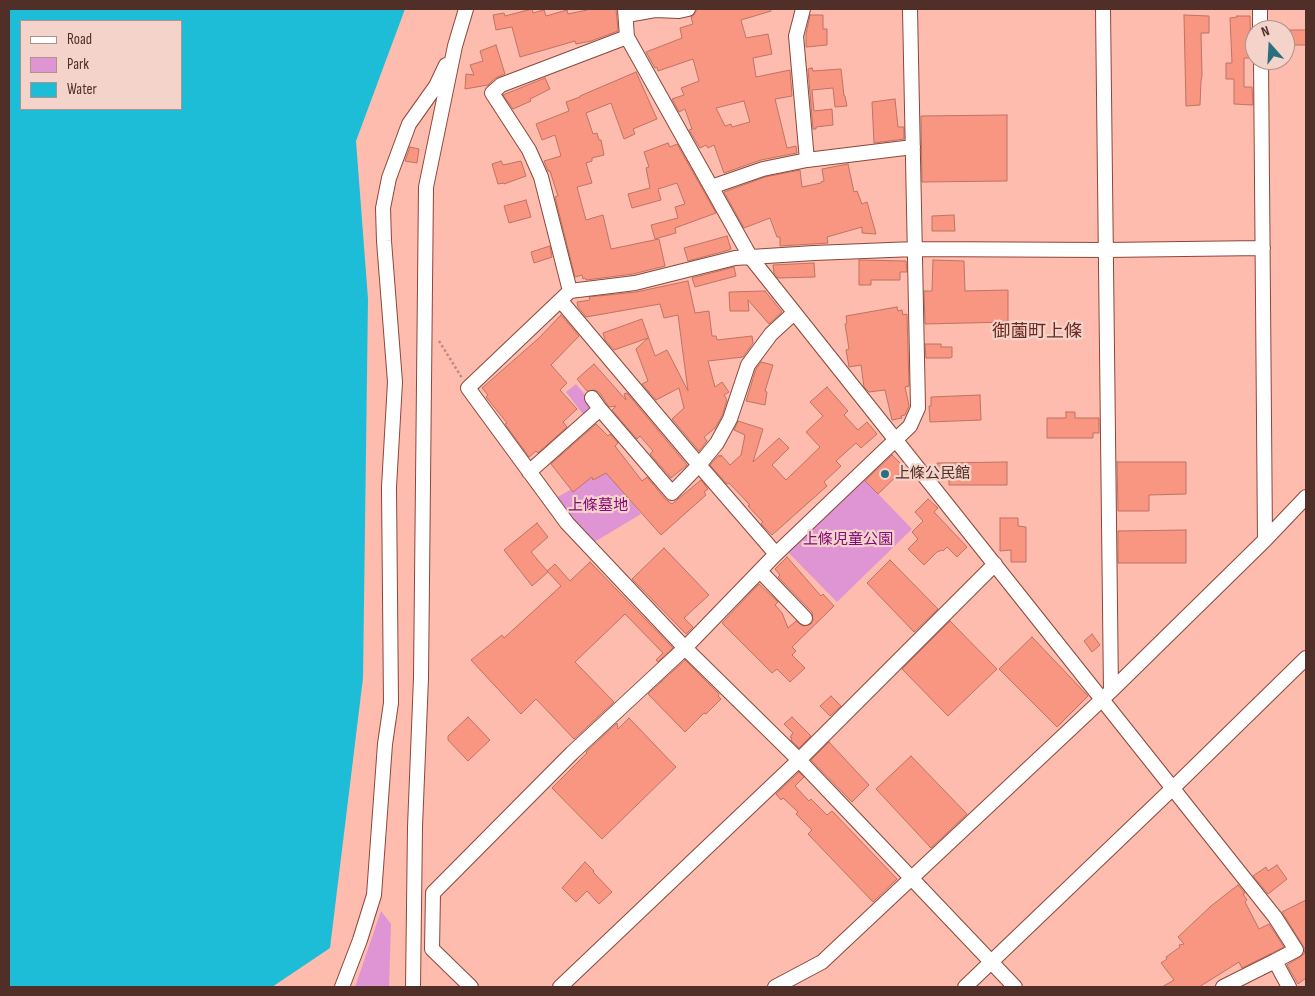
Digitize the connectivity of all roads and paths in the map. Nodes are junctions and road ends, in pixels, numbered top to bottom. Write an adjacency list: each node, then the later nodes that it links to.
1 (466, 9): 8 (street)
2 (688, 9): 6 (street)
3 (803, 9): 11 (street)
4 (910, 9): 10 (street)
5 (1103, 9): 15 (street)
6 (626, 12): 7 (street)
7 (628, 37): 12 (street); 17 (street)
8 (454, 46): 39 (street); 40 (street)
9 (1261, 70): 13 (street)
10 (913, 147): 11 (street); 14 (street)
11 (806, 160): 12 (street)
12 (711, 187): 16 (street)
13 (1263, 248): 15 (street); 25 (street)
14 (915, 249): 15 (street); 16 (street); 21 (street)
15 (1105, 250): 32 (street)
16 (751, 258): 17 (street); 18 (street)
17 (566, 296): 20 (street); 22 (street)
18 (794, 314): 21 (street); 22 (street)
19 (439, 332): 20 (path)
20 (468, 388): 23 (street)
21 (895, 440): 26 (street); 27 (street)
22 (699, 465): 23 (street); 26 (street)
23 (529, 472): 30 (street)
24 (1306, 497): 25 (street)
25 (1265, 540): 32 (street)
26 (776, 554): 28 (street)
27 (995, 564): 32 (street); 33 (street)
28 (760, 571): 29 (street); 30 (street)
29 (805, 618)
30 (685, 648): 33 (street); 41 (street)
31 (1306, 658): 34 (street)
32 (1106, 695): 34 (street); 35 (street)
33 (799, 760): 35 (street); 42 (street)
34 (1173, 788): 36 (street); 37 (street)
35 (912, 878): 37 (street); 43 (street)
36 (1301, 947): 38 (street)
37 (991, 962): 44 (street); 45 (street)
38 (1275, 962): 46 (street); 47 (street)
39 (342, 987)
40 (413, 987)
41 (471, 987)
42 (560, 987)
43 (775, 987)
44 (964, 987)
45 (1015, 987)
46 (1223, 987)
47 (1289, 987)

